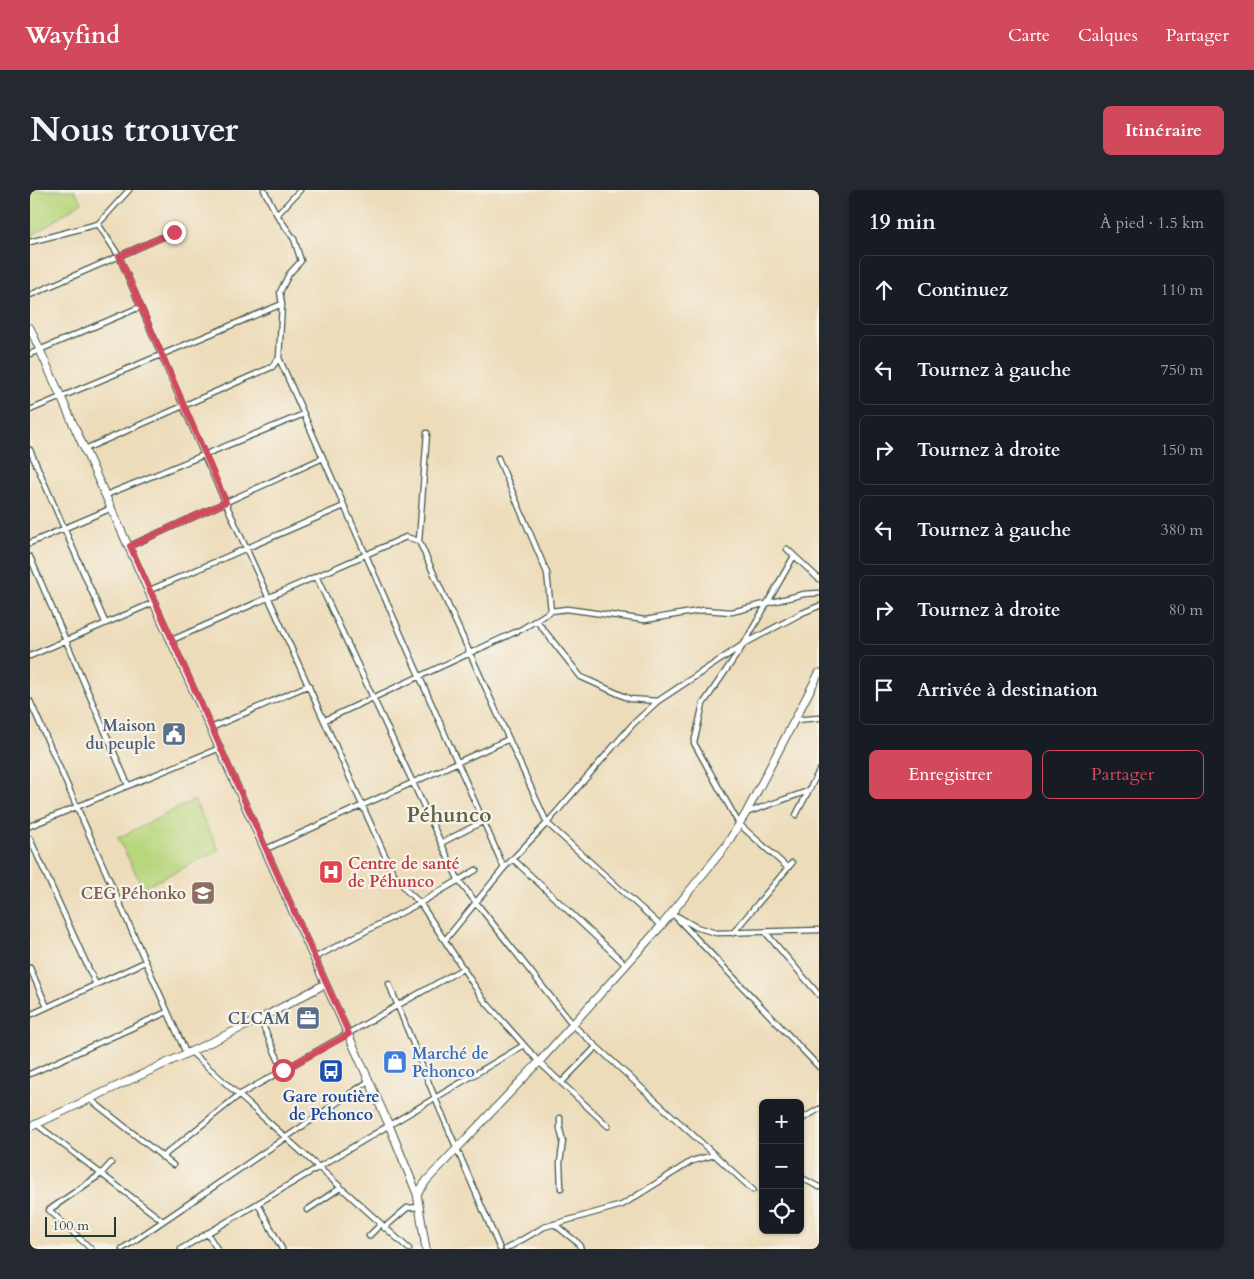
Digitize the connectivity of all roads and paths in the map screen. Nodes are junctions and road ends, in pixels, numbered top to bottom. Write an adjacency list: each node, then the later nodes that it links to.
1 (129, 190): 5 (street)
2 (264, 190): 4 (street)
3 (300, 190): 4 (street)
4 (277, 215): 10 (street)
5 (98, 224): 7 (street); 8 (street)
6 (174, 232): 8 (street)
7 (30, 242)
8 (119, 256): 9 (street); 11 (street)
9 (30, 295)
10 (282, 304): 15 (street); 16 (street)
11 (140, 306): 13 (street); 15 (street)
12 (30, 328): 13 (main road)
13 (40, 350): 14 (street); 17 (main road)
14 (30, 354)
15 (161, 356): 17 (street); 18 (street)
16 (279, 358): 18 (street); 20 (street)
17 (61, 396): 19 (street); 22 (main road)
18 (183, 406): 22 (street); 24 (street)
19 (30, 410)
20 (304, 414): 24 (street); 25 (street)
21 (427, 433): 32 (street)
22 (86, 449): 27 (main road)
23 (30, 450): 31 (street)
24 (204, 454): 27 (street); 28 (street)
25 (323, 458): 28 (street); 29 (street)
26 (498, 458): 48 (street)
27 (106, 495): 30 (main road)
28 (226, 502): 34 (street); 35 (street)
29 (344, 506): 35 (street); 37 (street)
30 (112, 508): 31 (street); 34 (main road)
31 (64, 528): 33 (street); 50 (street)
32 (419, 541): 37 (street); 54 (street)
33 (30, 543)
34 (130, 546): 42 (main road)
35 (247, 548): 42 (street); 44 (street)
36 (787, 549): 39 (street)
37 (365, 555): 40 (street); 57 (street)
38 (30, 556): 51 (street)
39 (794, 556): 41 (street); 46 (street)
40 (316, 576): 44 (street); 59 (street)
41 (819, 579)
42 (150, 590): 45 (main road)
43 (819, 593): 46 (street)
44 (269, 597): 52 (street); 58 (street)
45 (155, 602): 50 (street); 52 (main road)
46 (767, 604): 48 (street); 53 (street)
47 (819, 606): 53 (street)
48 (551, 611): 49 (street)
49 (536, 620): 54 (street); 61 (street)
50 (105, 622): 51 (street)
51 (66, 640): 55 (street); 71 (street)
52 (172, 640): 65 (main road)
53 (744, 644): 61 (street); 79 (street)
54 (470, 653): 57 (street); 66 (street)
55 (30, 656)
56 (819, 673): 64 (main road)
57 (420, 676): 59 (street); 68 (street)
58 (309, 685): 63 (street); 65 (street)
59 (373, 697): 63 (street); 70 (street)
60 (30, 701): 74 (street)
61 (658, 701): 78 (street)
62 (819, 718): 64 (street)
63 (325, 720): 73 (street)
64 (795, 720): 75 (main road)
65 (211, 728): 67 (main road)
66 (509, 739): 68 (street); 78 (street)
67 (220, 748): 71 (street); 83 (main road)
68 (458, 763): 70 (street); 77 (street)
69 (819, 771): 72 (street)
70 (413, 783): 73 (street); 82 (street)
71 (128, 786): 74 (street)
72 (808, 792): 75 (street); 76 (street)
73 (363, 806): 83 (street); 89 (street)
74 (75, 807): 80 (street); 97 (street)
75 (746, 813): 79 (main road)
76 (796, 815)
77 (484, 821): 82 (street); 85 (street)
78 (547, 823): 84 (street); 91 (street)
79 (739, 824): 90 (main road); 93 (street)
80 (30, 826)
81 (30, 839): 103 (street)
82 (442, 843): 87 (street)
83 (266, 849): 96 (main road)
84 (513, 859): 85 (street); 98 (street)
85 (504, 868): 88 (street)
86 (476, 870): 87 (street)
87 (459, 880): 88 (street); 89 (street)
88 (478, 902): 95 (street); 110 (street)
89 (420, 903): 95 (street); 96 (street)
90 (672, 913): 91 (main road); 93 (street); 116 (street)
91 (661, 926): 98 (main road)
92 (819, 930): 94 (street)
93 (733, 933): 94 (street)
94 (766, 933): 104 (street)
95 (446, 939): 100 (street)
96 (314, 958): 101 (main road)
97 (145, 962): 103 (street); 107 (street)
98 (626, 965): 110 (main road)
99 (30, 968): 106 (street)
100 (464, 968): 105 (street); 112 (street)
101 (325, 984): 109 (main road); 111 (main road)
102 (389, 984): 105 (street)
103 (96, 985): 106 (street)
104 (819, 995)
105 (398, 1006): 111 (street); 122 (street)
106 (47, 1007): 108 (street)
107 (167, 1012): 114 (street); 118 (street)
108 (30, 1015)
109 (260, 1019): 114 (main road); 117 (street)
110 (573, 1025): 113 (street); 115 (main road)
111 (349, 1034): 117 (street); 119 (main road)
112 (524, 1045): 115 (street); 122 (street)
113 (596, 1047): 120 (street); 132 (street)
114 (188, 1052): 121 (street); 123 (main road)
115 (539, 1062): 120 (street); 131 (main road)
116 (819, 1067)
117 (283, 1070): 121 (street)
118 (30, 1074)
119 (369, 1080): 127 (main road); 130 (street)
120 (562, 1082): 129 (street)
121 (239, 1095): 130 (street); 133 (street)
122 (435, 1098): 127 (street); 131 (street)
123 (91, 1100): 128 (main road); 133 (street)
124 (819, 1109): 126 (street)
125 (560, 1118): 143 (street)
126 (804, 1118)
127 (389, 1125): 136 (street); 138 (main road)
128 (33, 1126): 137 (street)
129 (608, 1126)
130 (285, 1138): 136 (street); 149 (street)
131 (458, 1149): 140 (main road); 161 (street)
132 (714, 1155): 144 (street); 150 (street)
133 (162, 1157): 135 (street)
134 (111, 1163): 137 (street)
135 (173, 1165)
136 (318, 1168): 142 (street); 146 (street)
137 (101, 1174): 149 (street); 154 (street)
138 (411, 1178): 140 (main road); 145 (main road)
139 (804, 1179): 141 (street)
140 (427, 1180): 145 (main road)
141 (819, 1187)
142 (340, 1188): 148 (street); 151 (street)
143 (561, 1188)
144 (753, 1190)
145 (417, 1194): 147 (main road)
146 (258, 1204): 152 (street); 158 (street)
147 (420, 1207): 151 (street); 160 (main road)
148 (307, 1210)
149 (162, 1221): 155 (street)
150 (554, 1224): 162 (street); 163 (street)
151 (382, 1226): 153 (street); 159 (street)
152 (207, 1234): 156 (street); 157 (street)
153 (368, 1236)
154 (92, 1249)
155 (122, 1249)
156 (181, 1249)
157 (217, 1249)
158 (282, 1249)
159 (409, 1249)
160 (426, 1249)
161 (500, 1249)
162 (506, 1249)
163 (581, 1249)

